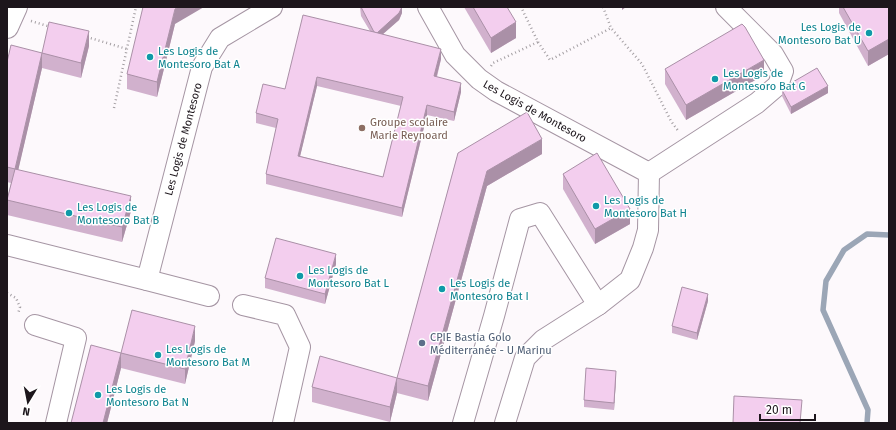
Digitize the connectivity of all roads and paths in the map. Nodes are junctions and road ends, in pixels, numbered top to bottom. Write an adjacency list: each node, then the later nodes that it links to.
1 (136, 7): 12 (path)
2 (272, 7): 18 (lane, Les Logis de Montesoro)
3 (428, 7): 13 (lane, Les Logis de Montesoro)
4 (521, 7): 11 (path)
5 (603, 7): 8 (path)
6 (726, 7): 15 (lane)
7 (12, 16): 9 (path)
8 (611, 28): 11 (path); 15 (path)
9 (58, 29)
10 (81, 35): 12 (path)
11 (538, 42): 13 (path)
12 (127, 49): 14 (path)
13 (479, 80): 16 (lane, Les Logis de Montesoro)
14 (114, 108)
15 (688, 147): 16 (lane)
16 (649, 172): 22 (lane)
17 (7, 245): 18 (lane)
18 (147, 280): 20 (lane)
19 (7, 293): 23 (path)
20 (209, 296)
21 (243, 305): 26 (lane)
22 (598, 305): 27 (lane); 28 (lane)
23 (17, 318)
24 (35, 325): 25 (lane)
25 (56, 423)
26 (283, 423)
27 (463, 423)
28 (505, 423)

